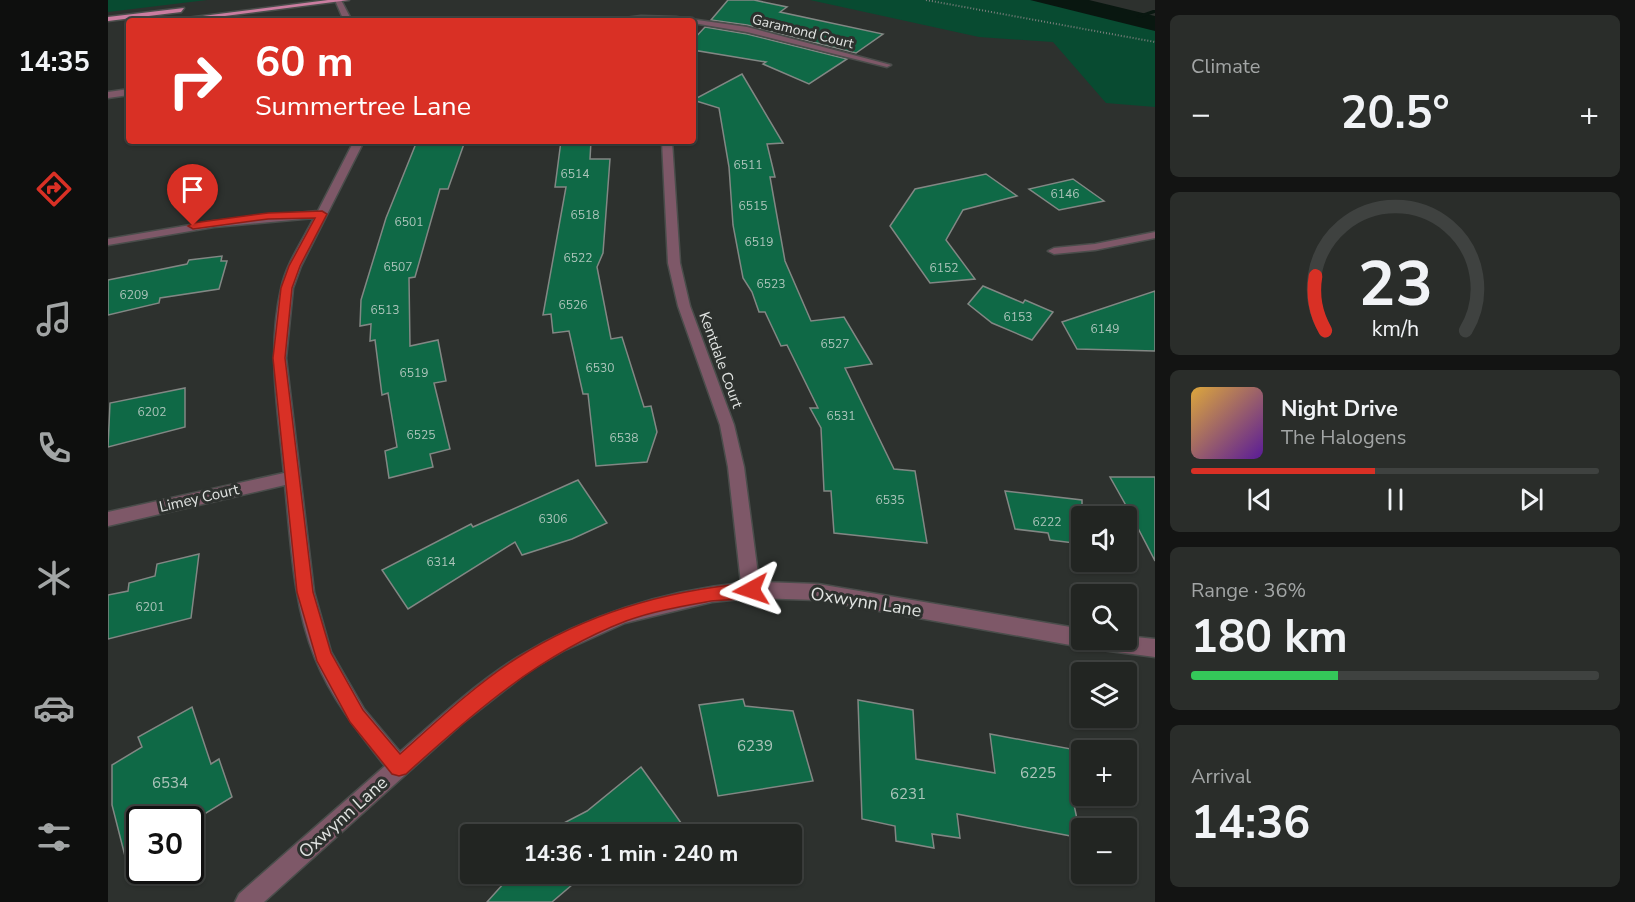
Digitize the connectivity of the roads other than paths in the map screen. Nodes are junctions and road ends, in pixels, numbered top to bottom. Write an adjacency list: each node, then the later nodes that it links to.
1 (341, 0): 3 (main road); 4 (street)
2 (194, 8): 7 (main road)
3 (192, 18)
4 (347, 18)
5 (636, 18): 6 (street, Garamond Court)
6 (676, 18)
7 (108, 19)
8 (696, 20): 11 (street, Garamond Court)
9 (126, 25): 10 (main road)
10 (108, 28)
11 (887, 65)
12 (126, 92): 13 (street)
13 (108, 95)
14 (357, 144): 16 (street)
15 (667, 144): 22 (street, Kentdale Court)
16 (322, 214): 18 (street); 20 (street)
17 (1155, 235): 19 (street)
18 (108, 242)
19 (1054, 251)
20 (291, 478): 21 (street, Limey Court); 26 (street)
21 (108, 519)
22 (751, 590): 23 (street, Oxwynn Lane); 26 (street, Oxwynn Lane)
23 (1071, 636)
24 (1137, 646): 25 (street)
25 (1155, 648)
26 (399, 767): 27 (street, Oxwynn Lane)
27 (247, 902)

